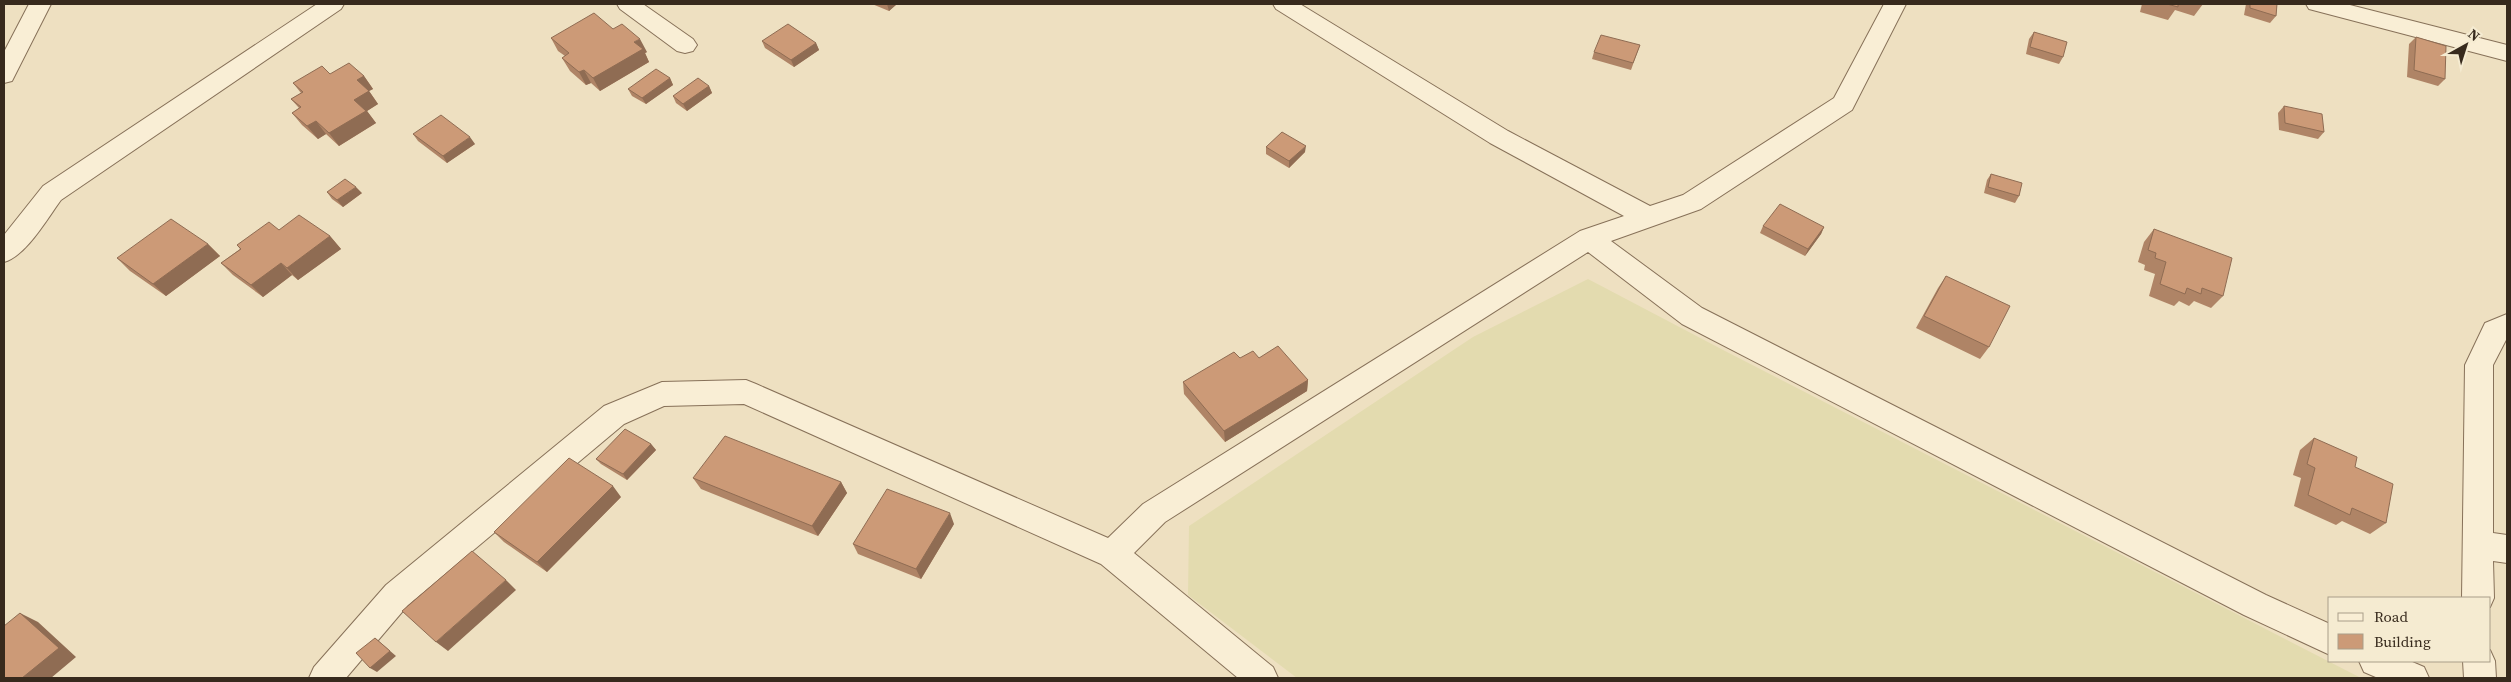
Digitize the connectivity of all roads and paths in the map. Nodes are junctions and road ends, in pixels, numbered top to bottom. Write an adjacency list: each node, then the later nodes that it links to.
1 (40, 4): 9 (street)
2 (333, 4): 12 (street)
3 (628, 4): 7 (street)
4 (1284, 4): 10 (street)
5 (1895, 4): 10 (street)
6 (2317, 4): 8 (street)
7 (685, 45)
8 (2507, 54)
9 (4, 75)
10 (1648, 217): 11 (street)
11 (1589, 238): 16 (street); 18 (street)
12 (4, 252)
13 (2507, 324): 14 (street)
14 (2478, 545): 15 (street); 17 (street)
15 (2507, 549)
16 (1112, 554): 21 (street); 22 (street)
17 (2478, 597)
18 (2328, 639)
19 (2377, 662): 23 (street)
20 (2479, 662): 24 (street)
21 (325, 678)
22 (1262, 678)
23 (2413, 678)
24 (2480, 678)

